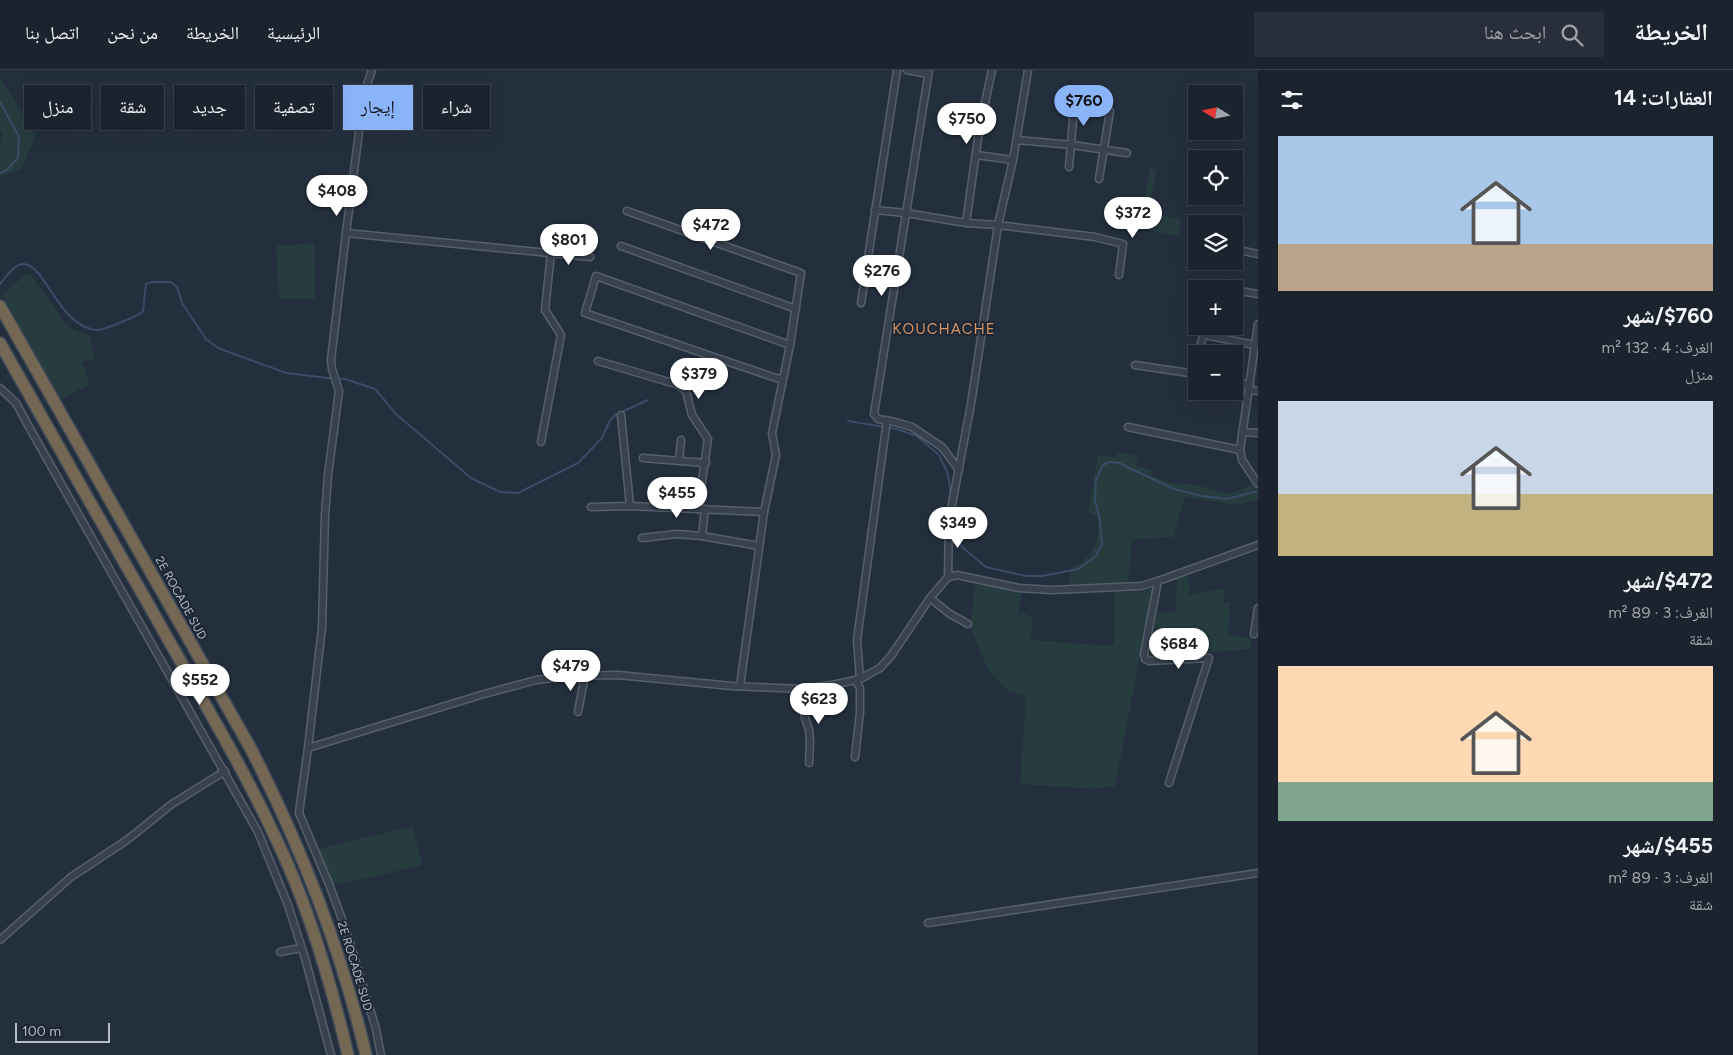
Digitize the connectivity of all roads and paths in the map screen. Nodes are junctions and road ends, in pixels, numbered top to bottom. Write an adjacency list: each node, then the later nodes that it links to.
1 (372, 70): 22 (street)
2 (898, 70): 17 (street)
3 (907, 70): 6 (street)
4 (992, 70): 13 (street)
5 (1028, 70): 9 (street)
6 (929, 72): 19 (street)
7 (1074, 108): 10 (street)
8 (1110, 111): 11 (street)
9 (1017, 140): 10 (street); 14 (street)
10 (1072, 145): 11 (street); 15 (street)
11 (1104, 149): 12 (street); 16 (street)
12 (1127, 153)
13 (976, 155): 14 (street); 20 (street)
14 (1013, 160): 21 (street)
15 (1069, 166)
16 (1099, 179)
17 (875, 210): 19 (street); 31 (street)
18 (627, 211): 33 (street)
19 (906, 213): 20 (street); 49 (street)
20 (966, 223): 21 (street)
21 (998, 225): 28 (street); 59 (street)
22 (346, 232): 25 (street); 80 (street)
23 (621, 246): 33 (street)
24 (1243, 251): 26 (street)
25 (551, 253): 27 (street); 54 (street)
26 (1258, 254)
27 (590, 257)
28 (1119, 275)
29 (1243, 292): 30 (street)
30 (1258, 294)
31 (861, 303)
32 (0, 306): 92 (highway, 2E ROCADE SUD)
33 (796, 309): 37 (street)
34 (1258, 324): 39 (street)
35 (1205, 335): 38 (street); 39 (street)
36 (0, 343): 91 (highway)
37 (790, 345): 43 (street); 43 (street)
38 (1201, 345)
39 (1255, 345): 45 (street)
40 (598, 361): 58 (street)
41 (1135, 364): 42 (street)
42 (1188, 372)
43 (782, 380): 64 (street)
44 (1243, 385): 45 (street)
45 (1249, 387): 47 (street); 51 (street)
46 (0, 388): 83 (street)
47 (1258, 390)
48 (621, 415): 61 (street)
49 (887, 420): 59 (street); 76 (street)
50 (1128, 427): 55 (street)
51 (1242, 432): 52 (street); 55 (street)
52 (1258, 433)
53 (681, 440): 57 (street)
54 (541, 442)
55 (1240, 450): 60 (street)
56 (643, 458): 57 (street)
57 (679, 461): 58 (street)
58 (706, 464): 63 (street)
59 (959, 470): 69 (street)
60 (1258, 483)
61 (630, 506): 62 (street); 63 (street)
62 (591, 508)
63 (702, 509): 64 (street); 65 (street)
64 (764, 512): 67 (street)
65 (702, 536): 66 (street); 67 (street)
66 (642, 538)
67 (759, 546): 77 (street)
68 (1258, 546): 70 (street)
69 (948, 577): 70 (street); 71 (street)
70 (1158, 581): 84 (street)
71 (930, 598): 73 (street); 76 (street)
72 (1258, 608): 74 (street)
73 (968, 624)
74 (1254, 634)
75 (585, 675): 77 (street); 79 (street); 80 (street)
76 (857, 679): 78 (street); 81 (street)
77 (740, 686): 78 (street)
78 (801, 689): 82 (street)
79 (578, 712)
80 (308, 748): 93 (street)
81 (856, 757)
82 (809, 763)
83 (225, 771): 87 (street); 88 (street)
84 (1169, 784)
85 (1258, 873): 86 (street)
86 (928, 923)
87 (0, 940)
88 (301, 948): 89 (street); 90 (street)
89 (280, 952)
90 (331, 1055)
91 (348, 1055)
92 (366, 1055)
93 (381, 1055)

